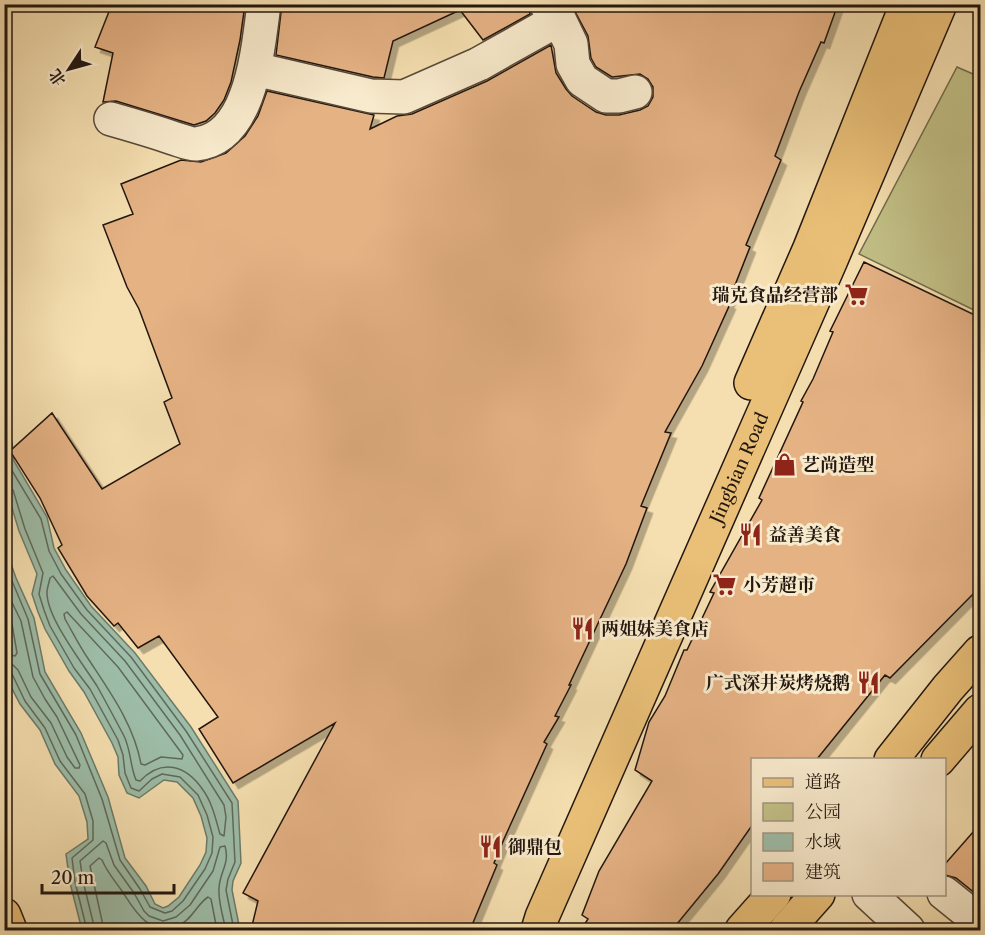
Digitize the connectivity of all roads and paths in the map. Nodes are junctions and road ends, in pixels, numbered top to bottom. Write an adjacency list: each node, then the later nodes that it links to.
1 (264, 4): 5 (street)
2 (907, 4): 19 (main road, Jingbian Road)
3 (940, 4): 20 (main road, Jingbian Road)
4 (553, 12): 5 (street); 6 (street)
5 (255, 69): 7 (street)
6 (635, 92)
7 (111, 119)
8 (981, 652): 10 (main road)
9 (981, 711): 11 (main road)
10 (892, 758)
11 (939, 758)
12 (946, 894): 17 (street)
13 (772, 896): 21 (main road)
14 (816, 896): 22 (main road)
15 (871, 896): 23 (street)
16 (4, 915): 18 (main road)
17 (981, 922)
18 (10, 930)
19 (518, 930)
20 (538, 930)
21 (742, 930)
22 (786, 930)
23 (908, 930)

